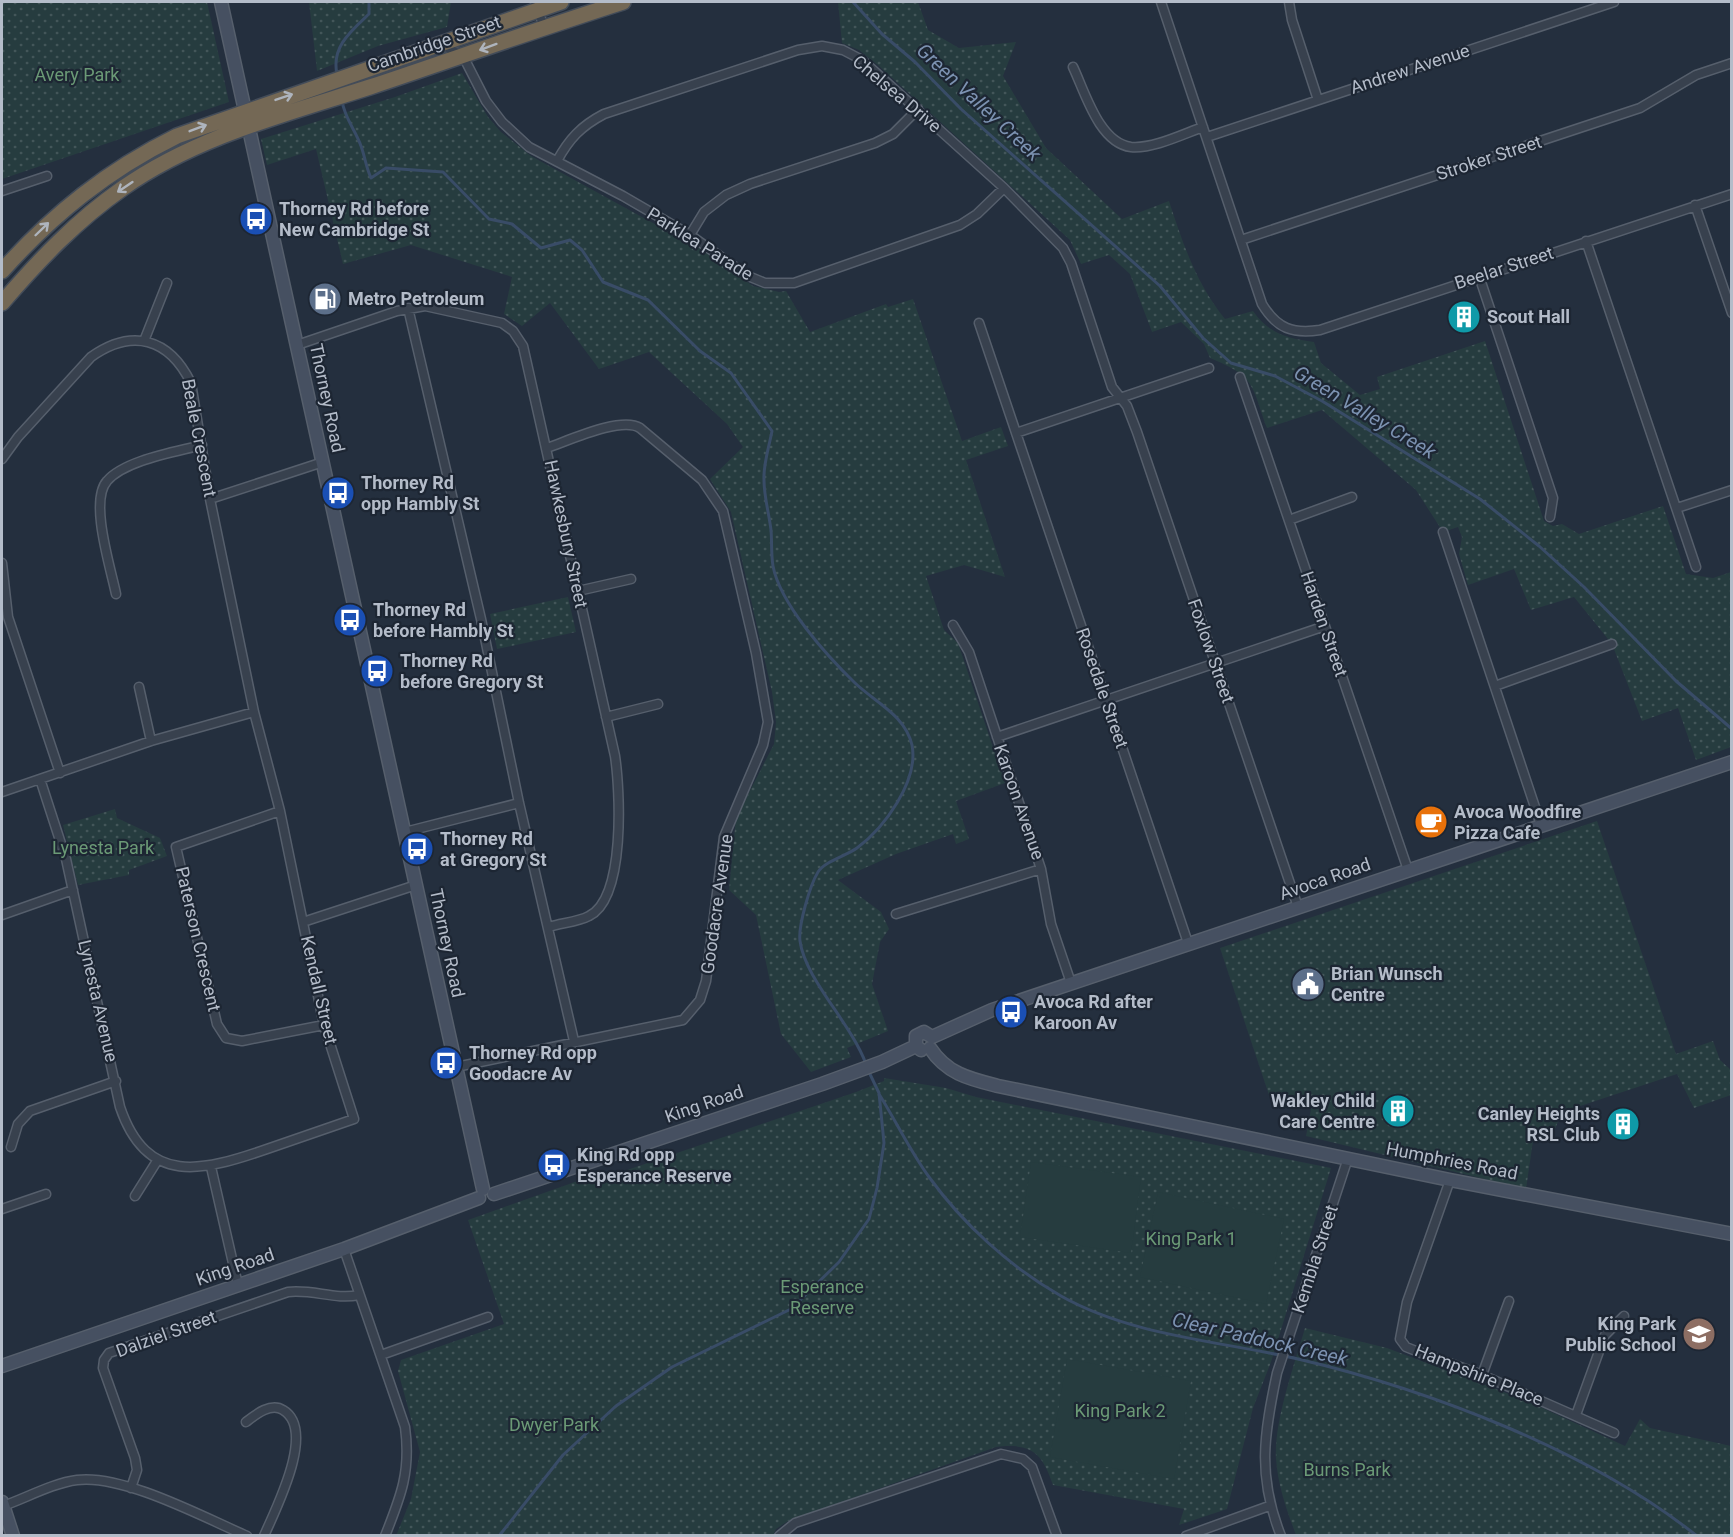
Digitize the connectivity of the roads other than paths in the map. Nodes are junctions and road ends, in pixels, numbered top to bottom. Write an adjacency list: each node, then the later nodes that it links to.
1 (221, 2): 15 (street, Thorney Road)
2 (561, 2): 7 (highway, Cambridge Street)
3 (623, 2): 8 (highway, Cambridge Street)
4 (1161, 2): 16 (street)
5 (1289, 2): 13 (street)
6 (1614, 2): 13 (street, Andrew Avenue)
7 (537, 5): 8 (street); 9 (highway, Cambridge Street)
8 (543, 27): 10 (highway, Cambridge Street, one-way to 10)
9 (438, 43): 10 (street); 15 (highway, Cambridge Street, one-way to 9)
10 (463, 56): 17 (highway, Cambridge Street); 19 (street, Parklea Parade)
11 (1731, 63): 26 (street, Stroker Street)
12 (1073, 67): 16 (street)
13 (1318, 100): 18 (street, Andrew Avenue)
14 (918, 109): 19 (street, Chelsea Drive); 21 (street, Chelsea Drive); 25 (street)
15 (244, 110): 17 (street, Thorney Road); 28 (highway, Cambridge Street, one-way to 15)
16 (1203, 127): 18 (street)
17 (249, 128): 31 (highway, Cambridge Street, one-way to 31); 36 (street, Thorney Road)
18 (1207, 137): 26 (street)
19 (557, 161): 25 (street, Parklea Parade)
20 (47, 176): 22 (street)
21 (1004, 188): 25 (street, Parklea Parade); 39 (street, Chelsea Drive)
22 (2, 191)
23 (1731, 194): 24 (street, Beelar Street)
24 (1695, 205): 27 (street, Beelar Street); 33 (street)
25 (690, 235)
26 (1241, 240): 29 (street, Beelar Street)
27 (1586, 241): 29 (street, Beelar Street); 48 (street)
28 (2, 272)
29 (1479, 276): 49 (street)
30 (167, 283): 35 (street)
31 (2, 303)
32 (408, 308): 36 (street, Hawkesbury Street); 42 (street, Hawkesbury Street); 74 (street)
33 (1731, 313)
34 (978, 323): 40 (street, Rosedale Street)
35 (144, 341): 41 (street, Beale Crescent); 43 (street, Beale Crescent)
36 (297, 345): 44 (street, Thorney Road)
37 (1209, 368): 39 (street)
38 (1240, 377): 50 (street, Harden Street)
39 (1120, 398): 40 (street); 61 (street, Foxlow Street)
40 (1016, 433): 64 (street, Rosedale Street)
41 (202, 445): 47 (street, Beale Crescent); 56 (street)
42 (547, 448): 55 (street, Hawkesbury Street); 90 (street, Goodacre Avenue)
43 (2, 459)
44 (323, 462): 47 (street); 77 (street, Thorney Road)
45 (1731, 490): 48 (street)
46 (1352, 497): 50 (street)
47 (210, 499): 66 (street, Beale Crescent)
48 (1677, 508): 53 (street)
49 (1550, 517)
50 (1289, 520): 59 (street, Harden Street)
51 (1443, 532): 62 (street)
52 (2, 562): 57 (street)
53 (1696, 567)
54 (631, 579): 55 (street)
55 (578, 591): 67 (street, Hawkesbury Street)
56 (116, 594)
57 (5, 618): 71 (street)
58 (953, 626): 68 (street, Karoon Avenue)
59 (1325, 626): 61 (street); 79 (street, Harden Street)
60 (1612, 644): 62 (street)
61 (1215, 664): 64 (street); 82 (street, Foxlow Street)
62 (1495, 686): 76 (street)
63 (139, 687): 69 (street)
64 (1106, 699): 68 (street); 87 (street, Rosedale Street)
65 (658, 704): 67 (street)
66 (254, 712): 69 (street); 75 (street, Kendall Street)
67 (606, 717): 86 (street, Hawkesbury Street)
68 (997, 737): 78 (street, Karoon Avenue)
69 (151, 741): 71 (street)
70 (1731, 762): 76 (street, Avoca Road)
71 (60, 773): 72 (street)
72 (40, 780): 73 (street); 81 (street, Lynesta Avenue)
73 (2, 792)
74 (519, 803): 77 (street); 86 (street)
75 (280, 811): 85 (street, Kendall Street); 89 (street, Paterson Crescent)
76 (1541, 825): 79 (street, Avoca Road)
77 (405, 832): 80 (street, Thorney Road)
78 (1041, 869): 83 (street); 88 (street, Karoon Avenue)
79 (1408, 870): 82 (street, Avoca Road)
80 (416, 885): 85 (street); 92 (street, Thorney Road)
81 (73, 890): 84 (street); 93 (street, Lynesta Avenue)
82 (1298, 908): 87 (street, Avoca Road)
83 (896, 914)
84 (2, 915)
85 (303, 922): 89 (street, Kendall Street)
86 (549, 927): 90 (street)
87 (1188, 943): 88 (street, Avoca Road)
88 (1071, 983): 91 (street, Avoca Road)
89 (324, 1025): 97 (street, Kendall Street)
90 (574, 1041): 92 (street, Goodacre Avenue)
91 (931, 1042): 95 (street, Humphries Road); 100 (street, King Road)
92 (456, 1067): 100 (street, Thorney Road)
93 (116, 1081): 94 (street); 96 (street, Lynesta Avenue)
94 (11, 1147)
95 (1348, 1158): 98 (street, Humphries Road); 118 (street, Kembla Street)
96 (157, 1161): 97 (street); 101 (street)
97 (211, 1167): 105 (street)
98 (1450, 1180): 103 (street, Humphries Road); 112 (street, Hampshire Place)
99 (46, 1194): 102 (street)
100 (485, 1194): 104 (street, King Road)
101 (135, 1196)
102 (2, 1209)
103 (1731, 1234)
104 (344, 1248): 105 (street, King Road); 106 (street)
105 (238, 1285): 111 (street, King Road)
106 (360, 1295): 110 (street); 116 (street, Dalziel Street)
107 (1509, 1301): 112 (street)
108 (1624, 1316): 113 (street)
109 (488, 1317): 110 (street)
110 (381, 1355): 122 (street)
111 (2, 1366)
112 (1482, 1375): 113 (street, Hampshire Place)
113 (1576, 1415): 115 (street, Hampshire Place)
114 (246, 1422): 121 (street)
115 (1614, 1433)
116 (131, 1488): 117 (street); 120 (street)
117 (2, 1504): 119 (street)
118 (1269, 1506): 125 (street); 126 (street, Kembla Street)
119 (13, 1536)
120 (247, 1536)
121 (264, 1536)
122 (385, 1536)
123 (779, 1536): 124 (street)
124 (1057, 1536)
125 (1186, 1536)
126 (1281, 1536)

